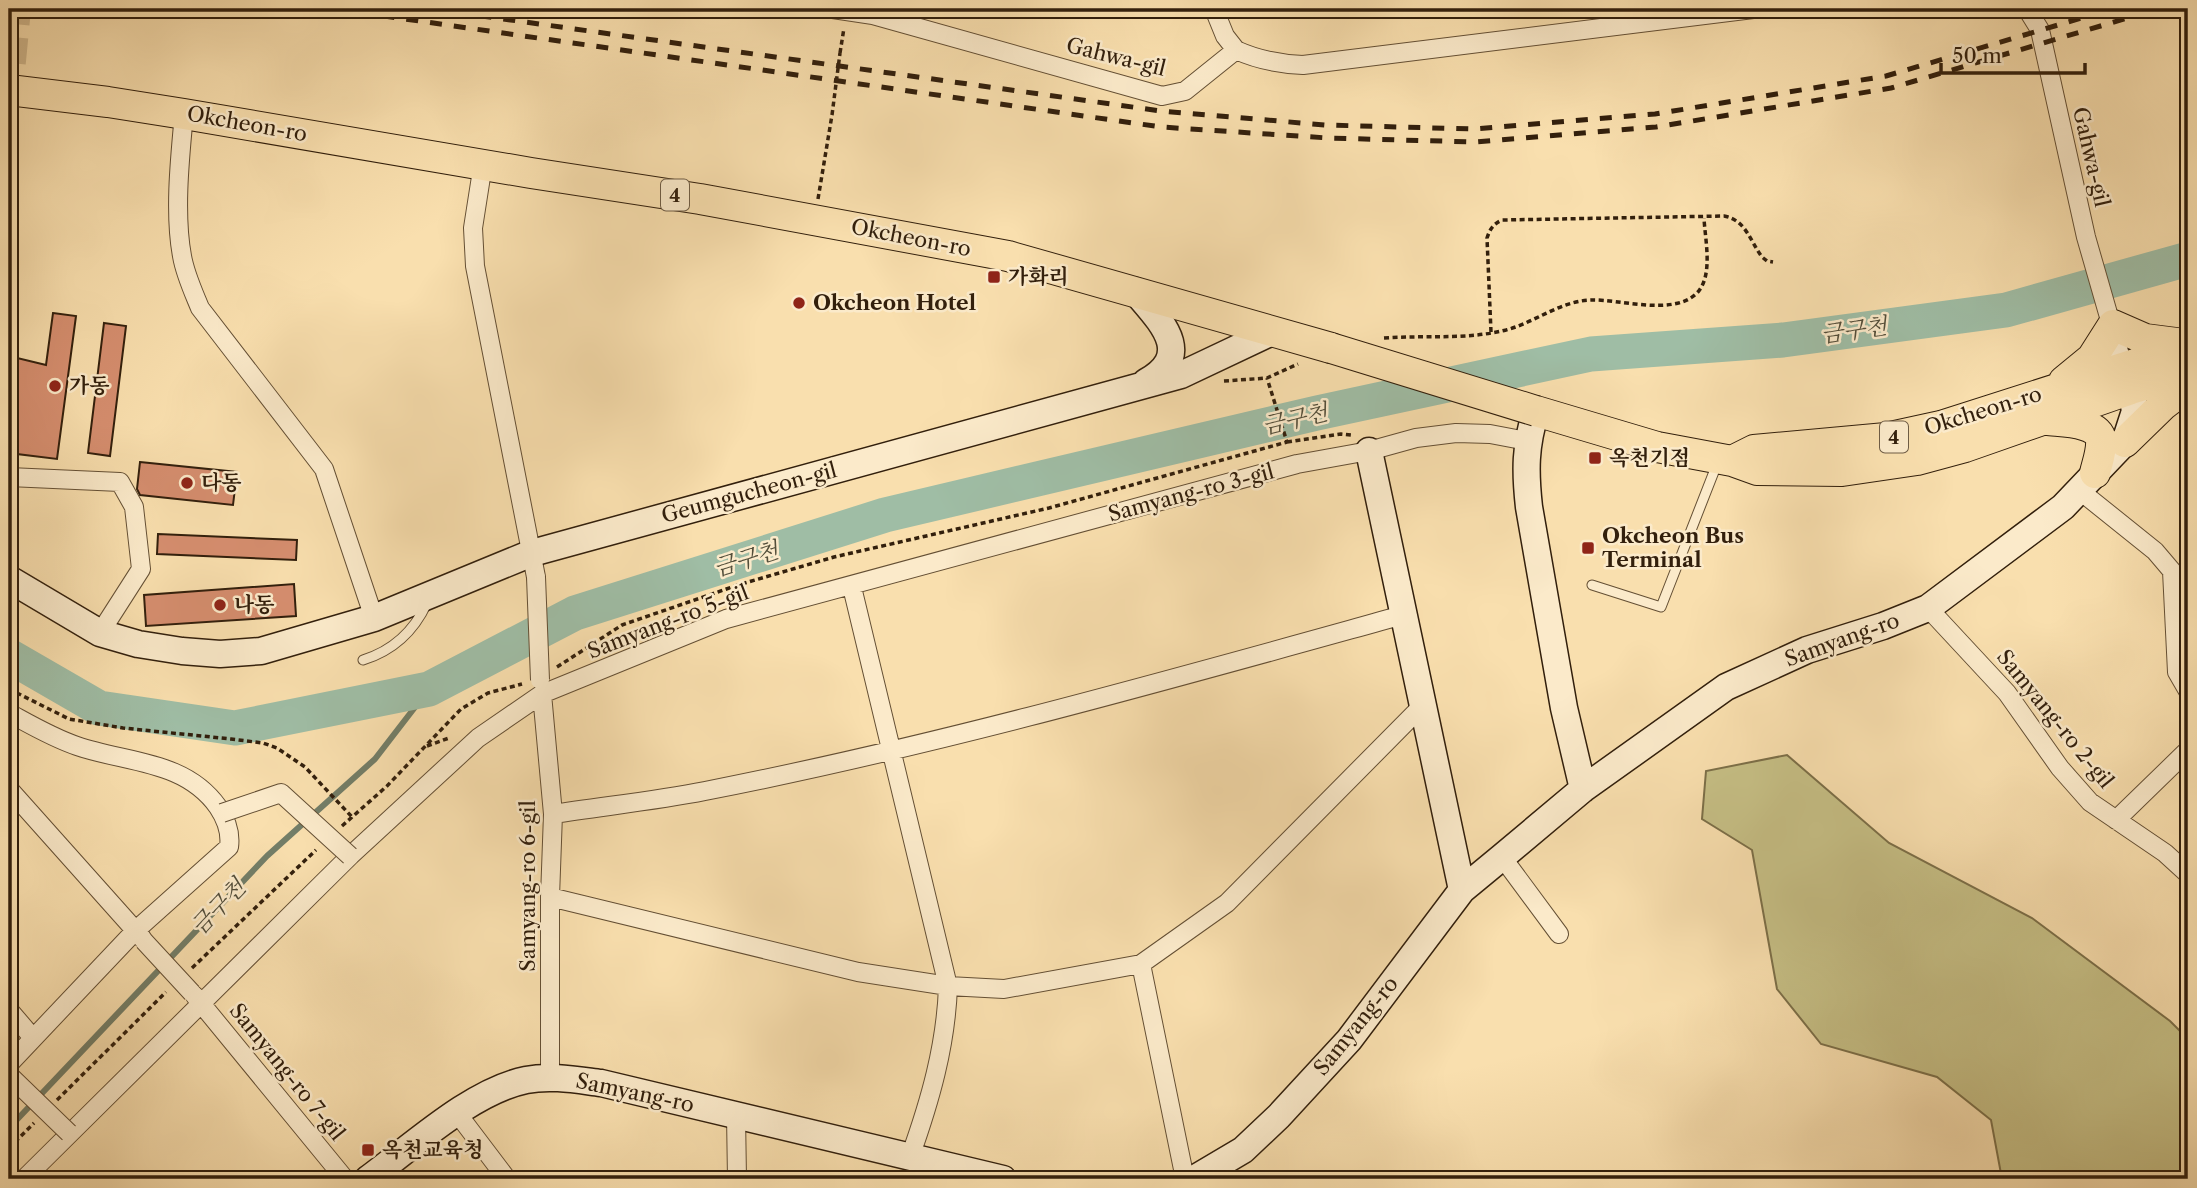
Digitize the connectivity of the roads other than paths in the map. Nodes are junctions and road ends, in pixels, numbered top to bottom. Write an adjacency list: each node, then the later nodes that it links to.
1 (833, 9): 5 (street, Gahwa-gil)
2 (1214, 9): 6 (street)
3 (1753, 9): 6 (street)
4 (2027, 9): 11 (street, Gahwa-gil)
5 (873, 12): 6 (street, Gahwa-gil)
6 (1236, 50)
7 (9, 90): 8 (main road, Okcheon-ro / 4)
8 (184, 114): 9 (main road, Okcheon-ro / 4); 34 (street)
9 (484, 164): 10 (main road, Okcheon-ro / 4); 27 (street)
10 (1135, 291): 12 (main road, Okcheon-ro / 4); 17 (street)
11 (2111, 319): 13 (main road); 15 (street); 18 (main road)
12 (1274, 331): 17 (street); 19 (main road, Okcheon-ro / 4, bridge)
13 (2188, 346): 15 (main road, Okcheon-ro / 4)
14 (2188, 372): 15 (main road, Okcheon-ro / 4)
15 (2127, 378): 18 (main road, Okcheon-ro / 4); 20 (main road, Okcheon-ro / 4); 22 (street, Samyang-ro)
16 (2188, 386): 22 (main road)
17 (1132, 389): 27 (street, Geumgucheon-gil)
18 (2053, 390): 24 (main road, Okcheon-ro / 4)
19 (1536, 411): 21 (street); 24 (main road, Okcheon-ro / 4)
20 (2043, 420): 24 (main road, Okcheon-ro / 4); 26 (main road)
21 (1527, 440): 23 (street, Samyang-ro 3-gil); 44 (street)
22 (2125, 442): 26 (street, Samyang-ro)
23 (1369, 451): 30 (street, Samyang-ro 3-gil); 33 (street)
24 (1725, 460): 29 (lane)
25 (9, 477): 35 (street)
26 (2087, 482): 32 (street, Samyang-ro); 38 (street)
27 (534, 565): 31 (street, Geumgucheon-gil); 37 (street, Samyang-ro 6-gil, bridge)
28 (9, 579): 35 (street, Geumgucheon-gil)
29 (1592, 585)
30 (852, 587): 37 (street, Samyang-ro 5-gil); 41 (street)
31 (431, 596): 34 (street, Geumgucheon-gil); 36 (lane)
32 (1928, 608): 44 (street, Samyang-ro); 47 (street, Samyang-ro 2-gil)
33 (1403, 615): 39 (street); 41 (street)
34 (374, 618): 35 (street, Geumgucheon-gil)
35 (100, 633)
36 (363, 660)
37 (539, 682): 46 (street, Samyang-ro 6-gil); 48 (street, Samyang-ro 5-gil)
38 (2188, 691)
39 (1422, 706): 51 (street); 55 (street)
40 (9, 713): 45 (street)
41 (891, 750): 46 (street); 56 (street)
42 (2188, 750): 47 (street)
43 (9, 789): 54 (street, Samyang-ro 7-gil)
44 (1583, 789): 49 (street, Samyang-ro)
45 (222, 813): 48 (street, bridge); 54 (street)
46 (553, 814): 52 (street, Samyang-ro 6-gil)
47 (2116, 820): 50 (street, Samyang-ro 2-gil)
48 (350, 856): 57 (street, Samyang-ro 5-gil)
49 (1502, 856): 51 (street, Samyang-ro); 53 (street)
50 (2188, 874)
51 (1462, 890): 74 (street, Samyang-ro)
52 (550, 897): 56 (street); 62 (street, Samyang-ro 6-gil)
53 (1559, 934)
54 (139, 936): 57 (street, Samyang-ro 7-gil, bridge); 59 (street)
55 (1141, 964): 56 (street); 73 (street)
56 (948, 985): 66 (street)
57 (197, 998): 65 (street, Samyang-ro 5-gil); 68 (street, Samyang-ro 7-gil)
58 (9, 1010): 59 (street)
59 (33, 1038): 60 (street)
60 (9, 1064)
61 (9, 1075): 65 (street, bridge)
62 (550, 1078): 63 (street, Samyang-ro); 64 (street, Samyang-ro)
63 (457, 1113): 69 (street, Samyang-ro); 70 (street)
64 (736, 1115): 66 (street, Samyang-ro); 71 (street)
65 (69, 1133): 67 (street, Samyang-ro 5-gil)
66 (910, 1157): 72 (street, Samyang-ro)
67 (24, 1179)
68 (345, 1179)
69 (368, 1179)
70 (507, 1179)
71 (737, 1179)
72 (1001, 1179)
73 (1185, 1179)
74 (1194, 1179)

